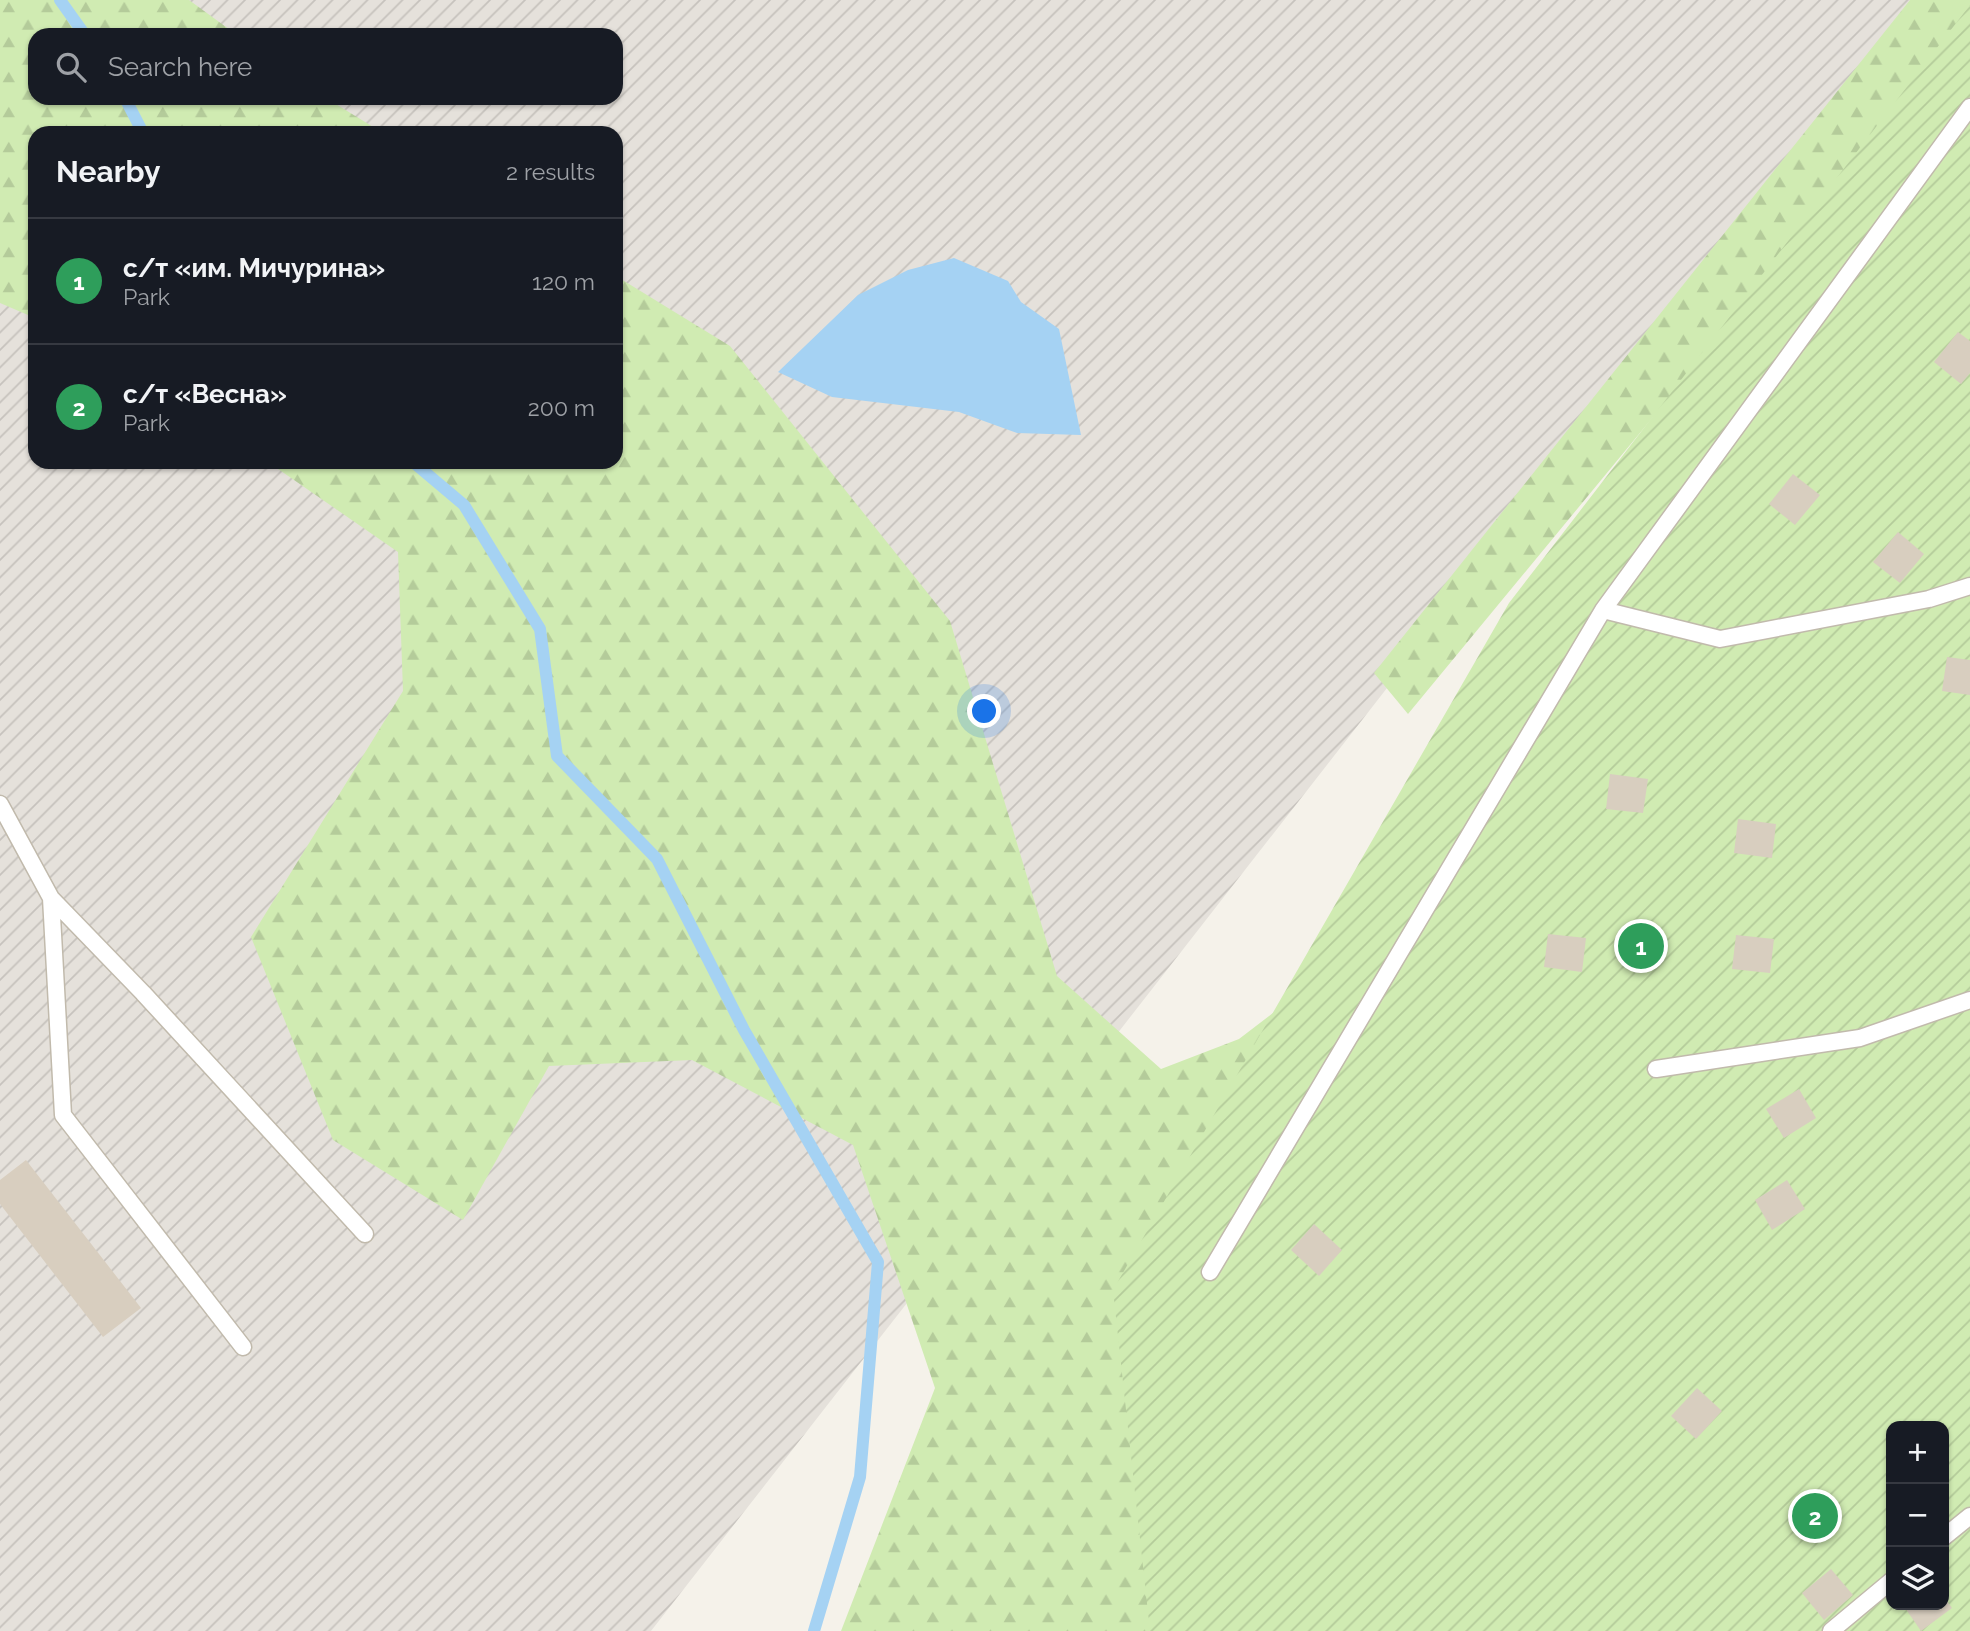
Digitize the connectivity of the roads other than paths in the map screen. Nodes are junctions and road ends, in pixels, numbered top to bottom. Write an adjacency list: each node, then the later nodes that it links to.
1 (1970, 107): 3 (lane)
2 (1970, 586): 3 (lane)
3 (1603, 610): 9 (lane)
4 (0, 804): 5 (lane)
5 (51, 898): 8 (lane); 10 (lane)
6 (1970, 999): 7 (lane)
7 (1656, 1069)
8 (365, 1234)
9 (1210, 1272)
10 (243, 1347)
11 (1970, 1516): 12 (lane)
12 (1949, 1534)
13 (1886, 1585): 14 (lane)
14 (1831, 1631)

